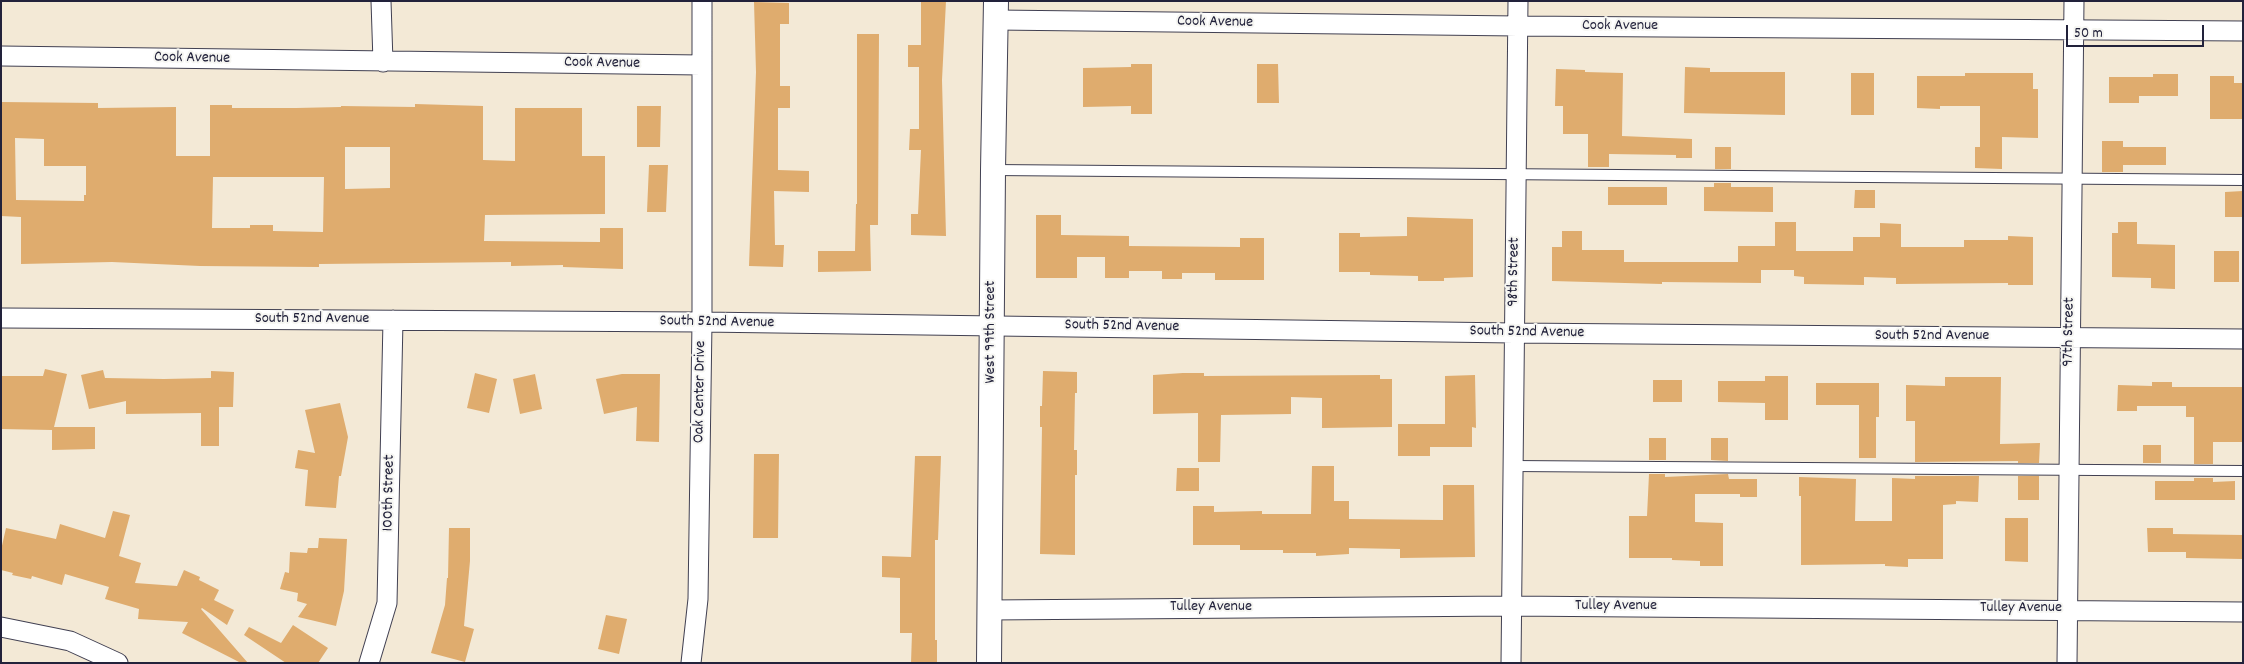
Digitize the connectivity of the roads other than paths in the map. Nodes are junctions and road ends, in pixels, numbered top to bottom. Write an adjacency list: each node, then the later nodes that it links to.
1 (381, 1): 10 (street)
2 (702, 1): 11 (street, Oak Center Drive)
3 (1518, 1): 6 (street, 98th Street)
4 (2074, 1): 7 (street, 97th Street)
5 (996, 11): 6 (street, Cook Avenue); 12 (street, West 99th Street)
6 (1518, 26): 7 (street, Cook Avenue); 13 (street, 98th Street)
7 (2074, 31): 8 (street, Cook Avenue); 14 (street, 97th Street)
8 (2243, 31)
9 (1, 56): 10 (street, Cook Avenue)
10 (382, 62): 11 (street, Cook Avenue)
11 (701, 65): 18 (street, Oak Center Drive)
12 (993, 170): 13 (lane); 19 (street, West 99th Street)
13 (1516, 175): 14 (lane); 20 (street, 98th Street)
14 (2072, 178): 15 (lane); 21 (street, 97th Street)
15 (2243, 180)
16 (1, 318): 17 (street, South 52nd Avenue)
17 (393, 320): 18 (street, South 52nd Avenue); 32 (street, 100th Street)
18 (702, 322): 19 (street, South 52nd Avenue); 33 (street, Oak Center Drive)
19 (993, 325): 20 (street, South 52nd Avenue); 28 (street, West 99th Street)
20 (1514, 333): 21 (street, South 52nd Avenue); 23 (street, 98th Street)
21 (2070, 338): 22 (street, South 52nd Avenue); 24 (street, 97th Street)
22 (2243, 339)
23 (1513, 466): 24 (lane); 26 (street, 98th Street)
24 (2069, 469): 25 (lane); 27 (street, 97th Street)
25 (2243, 471)
26 (1511, 606): 27 (street, Tulley Avenue); 28 (street, Tulley Avenue); 35 (street, 98th Street)
27 (2067, 609): 29 (street, Tulley Avenue); 36 (street, 97th Street)
28 (990, 610): 34 (street, West 99th Street)
29 (2243, 612)
30 (1, 627): 31 (street)
31 (118, 663)
32 (369, 663)
33 (691, 663)
34 (989, 663)
35 (1511, 663)
36 (2066, 663)

